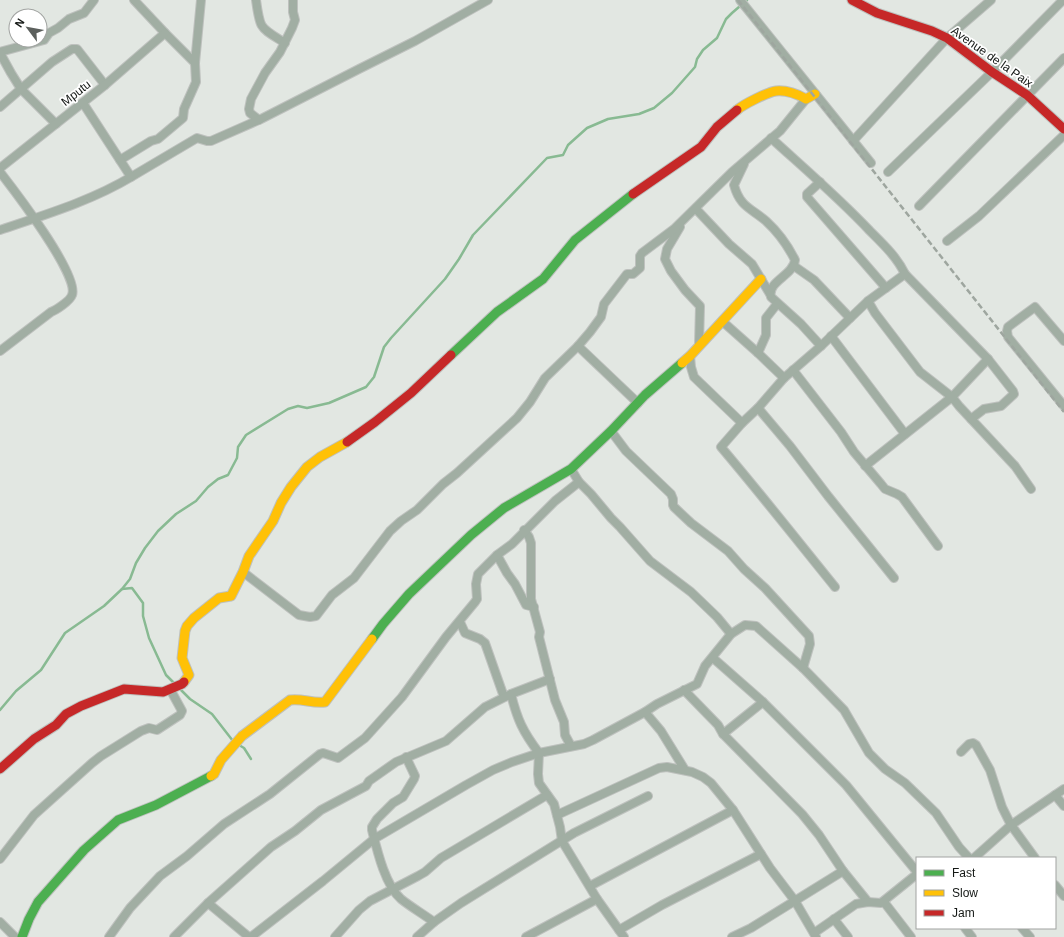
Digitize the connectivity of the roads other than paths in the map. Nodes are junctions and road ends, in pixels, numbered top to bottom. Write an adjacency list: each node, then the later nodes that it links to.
1 (94, 0): 14 (street)
2 (134, 0): 11 (street)
3 (201, 0): 16 (street)
4 (256, 0): 13 (street)
5 (293, 0): 13 (street)
6 (488, 0): 25 (street)
7 (740, 0): 20 (street)
8 (852, 0): 12 (street, Avenue de la Paix)
9 (991, 0): 12 (street)
10 (1063, 0): 17 (street)
11 (164, 33): 16 (street); 18 (street, Mputu)
12 (947, 38): 17 (street, Avenue de la Paix); 30 (street)
13 (285, 43): 25 (street)
14 (0, 53): 19 (street)
15 (1064, 58): 21 (street)
16 (195, 63): 31 (street)
17 (992, 72): 21 (street, Avenue de la Paix); 36 (street)
18 (105, 86): 19 (street); 23 (street, Mputu)
19 (21, 89): 24 (street); 26 (street)
20 (815, 94): 22 (street); 30 (street)
21 (1027, 95): 27 (street, Avenue de la Paix); 39 (street)
22 (806, 100): 29 (street); 80 (street)
23 (83, 103): 26 (street, Mputu); 31 (street)
24 (0, 107)
25 (259, 120): 37 (street)
26 (56, 124): 34 (street, Mputu)
27 (1064, 129)
28 (1064, 135): 44 (street)
29 (771, 138): 32 (street); 38 (street)
30 (853, 141): 33 (street)
31 (120, 160): 37 (street)
32 (747, 160): 40 (street); 45 (street)
33 (871, 164)
34 (0, 168)
35 (0, 172): 41 (street)
36 (888, 172)
37 (131, 177): 41 (street)
38 (820, 182): 46 (street); 48 (street)
39 (920, 206)
40 (696, 209): 42 (street); 47 (street)
41 (35, 218): 43 (street); 59 (street)
42 (680, 223): 56 (street); 57 (street)
43 (0, 230)
44 (947, 241)
45 (794, 266): 49 (street); 52 (street)
46 (905, 274): 48 (street); 62 (street)
47 (761, 279): 49 (street); 53 (street)
48 (886, 288): 50 (street)
49 (770, 294): 51 (street)
50 (868, 301): 52 (street); 65 (street)
51 (777, 304): 58 (street); 60 (street)
52 (850, 318): 54 (street)
53 (722, 321): 56 (street); 60 (street)
54 (831, 336): 58 (street); 72 (street)
55 (1064, 341): 67 (street)
56 (699, 345): 61 (street)
57 (578, 346): 66 (street); 80 (street)
58 (821, 346): 63 (street)
59 (0, 351)
60 (758, 353): 64 (street)
61 (690, 356): 66 (street); 70 (street)
62 (988, 359): 65 (street); 69 (street)
63 (793, 370): 64 (street); 73 (street)
64 (784, 378): 68 (street)
65 (952, 397): 69 (street); 72 (street)
66 (638, 403): 71 (street)
67 (1064, 406)
68 (758, 408): 70 (street); 81 (street)
69 (971, 420): 76 (street)
70 (742, 423): 82 (street)
71 (611, 431): 74 (street); 87 (street)
72 (905, 434): 73 (street)
73 (865, 466): 78 (street)
74 (571, 469): 75 (street); 137 (street)
75 (578, 482): 77 (street); 85 (street)
76 (1031, 489)
77 (524, 530): 79 (street); 83 (street)
78 (938, 546)
79 (497, 555): 83 (street); 84 (street)
80 (243, 572): 89 (street)
81 (894, 578)
82 (835, 587)
83 (534, 607): 88 (street)
84 (460, 622): 91 (street); 138 (street)
85 (732, 634): 86 (street); 87 (street)
86 (713, 658): 90 (street); 92 (street)
87 (803, 668): 112 (street)
88 (550, 679): 91 (street); 95 (street)
89 (175, 687): 99 (street); 115 (street)
90 (684, 690): 93 (street); 94 (street)
91 (508, 696): 96 (street); 98 (street)
92 (763, 702): 94 (street); 118 (street)
93 (645, 712): 95 (street); 100 (street)
94 (723, 734): 117 (street)
95 (571, 746): 96 (street)
96 (539, 752): 102 (street); 109 (street)
97 (961, 752): 108 (street)
98 (406, 757): 109 (street); 128 (street)
99 (0, 769)
100 (685, 770): 106 (street); 107 (street)
101 (1064, 789): 103 (street)
102 (547, 795): 107 (street); 122 (street)
103 (1055, 795): 105 (street); 108 (street)
104 (648, 796): 110 (street)
105 (1064, 806)
106 (733, 810): 111 (street); 120 (street)
107 (557, 815): 110 (street)
108 (1011, 825): 113 (street); 114 (street)
109 (374, 839): 122 (street); 140 (street)
110 (562, 842): 120 (street); 131 (street)
111 (761, 854): 125 (street); 134 (street)
112 (968, 857)
113 (975, 857)
114 (1034, 857)
115 (0, 860): 116 (street)
116 (0, 867)
117 (843, 871): 125 (street); 126 (street)
118 (916, 872)
119 (916, 874): 127 (street)
120 (590, 886): 124 (street)
121 (1056, 886): 123 (street)
122 (393, 889): 131 (street); 141 (street)
123 (1064, 896)
124 (597, 899): 134 (street); 143 (street)
125 (795, 901): 135 (street); 144 (street)
126 (868, 902): 127 (street); 129 (street)
127 (884, 902): 146 (street)
128 (208, 903): 139 (street); 140 (street)
129 (834, 919): 135 (street); 145 (street)
130 (0, 922): 136 (street)
131 (434, 922): 142 (street)
132 (966, 929): 147 (street)
133 (1023, 929): 148 (street)
134 (622, 934)
135 (815, 935)
136 (15, 937)
137 (22, 937)
138 (109, 937)
139 (174, 937)
140 (250, 937)
141 (335, 937)
142 (417, 937)
143 (526, 937)
144 (732, 937)
145 (848, 937)
146 (911, 937)
147 (972, 937)
148 (1030, 937)

